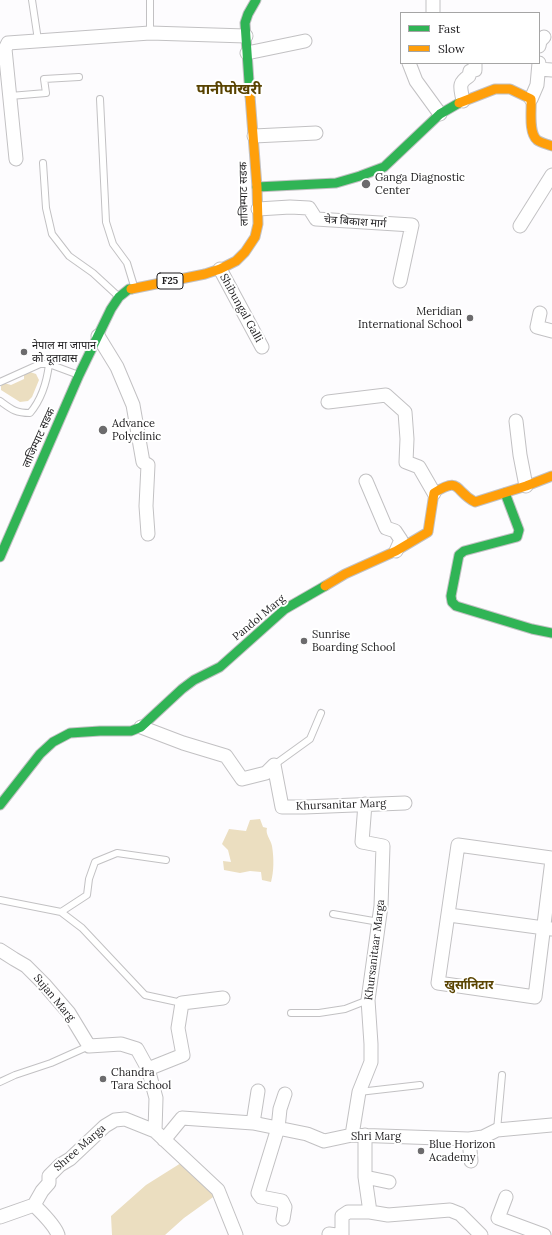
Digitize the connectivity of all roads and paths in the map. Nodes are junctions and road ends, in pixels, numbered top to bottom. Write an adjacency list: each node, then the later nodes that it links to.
1 (32, 0): 8 (lane)
2 (150, 0): 6 (lane)
3 (256, 0): 7 (street, लाजिम्पाट सडक / F25)
4 (433, 0): 5 (street)
5 (433, 12)
6 (150, 33): 7 (street); 8 (street)
7 (246, 36): 10 (street, लाजिम्पाट सडक / F25)
8 (38, 40): 16 (street)
9 (305, 41): 10 (street)
10 (247, 53): 22 (street, लाजिम्पाट सडक / F25)
11 (409, 64): 20 (street)
12 (475, 64): 19 (street)
13 (539, 66): 14 (street); 18 (street)
14 (552, 70)
15 (79, 77): 16 (lane)
16 (10, 96): 24 (street)
17 (100, 99): 32 (lane)
18 (531, 99): 19 (street); 23 (street)
19 (463, 101): 20 (street)
20 (440, 114): 27 (street)
21 (316, 133): 22 (street)
22 (254, 136): 27 (street, लाजिम्पाट सडक / F25)
23 (552, 146)
24 (16, 159)
25 (43, 163): 33 (lane)
26 (552, 176): 29 (street)
27 (257, 187): 28 (street, लाजिम्पाट सडक / F25)
28 (258, 209): 30 (street, लाजिम्पाट सडक / F25); 31 (street, चेत्र बिकाश मार्ग)
29 (520, 226)
30 (220, 269): 32 (street, लाजिम्पाट सडक / F25); 37 (street, Shibungal Galli)
31 (400, 282)
32 (134, 288): 33 (street, लाजिम्पाट सडक / F25)
33 (119, 297): 36 (street, लाजिम्पाट सडक / F25)
34 (540, 314): 35 (street)
35 (552, 331)
36 (98, 336): 39 (street, लाजिम्पाट सडक / F25); 49 (street)
37 (262, 347)
38 (49, 364): 39 (lane); 40 (lane); 41 (lane)
39 (79, 375): 51 (street, लाजिम्पाट सडक / F25)
40 (0, 382)
41 (0, 401)
42 (328, 402): 47 (street)
43 (516, 421): 46 (street)
44 (552, 476): 46 (street)
45 (366, 481): 50 (street)
46 (526, 486): 48 (street)
47 (434, 493): 48 (street); 50 (street, Pandol Marg)
48 (505, 493): 52 (street)
49 (148, 534)
50 (396, 551): 54 (street, Pandol Marg)
51 (0, 557)
52 (552, 633)
53 (321, 713): 55 (lane)
54 (141, 727): 55 (street); 58 (street)
55 (274, 765): 57 (street, Khursanitar Marg)
56 (404, 803): 57 (street, Khursanitar Marg)
57 (365, 804): 65 (street, Khursanitaar Marga)
58 (0, 805)
59 (552, 859): 64 (street); 66 (street)
60 (166, 860): 62 (lane)
61 (0, 900): 62 (lane)
62 (61, 912): 70 (lane)
63 (333, 914): 65 (lane)
64 (449, 915): 66 (street); 66 (street)
65 (379, 922): 69 (street, Khursanitaar Marga)
66 (548, 928)
67 (0, 950): 72 (street, Sujan Marg)
68 (223, 998): 70 (street)
69 (368, 1000): 71 (lane); 78 (street, Khursanitaar Marga)
70 (182, 1004): 73 (street)
71 (291, 1013)
72 (89, 1046): 73 (street); 75 (lane)
73 (148, 1069): 85 (street)
74 (502, 1075): 82 (lane)
75 (0, 1082)
76 (420, 1085): 78 (lane)
77 (258, 1091): 81 (street)
78 (359, 1092): 84 (street, Khursanitaar Marga)
79 (284, 1094): 83 (street)
80 (552, 1122): 82 (street, Shri Marg)
81 (253, 1123): 83 (street, Shri Marg); 85 (street, Shri Marg)
82 (497, 1130): 86 (street, Shri Marg)
83 (276, 1133): 84 (street, Shri Marg); 94 (street)
84 (359, 1135): 86 (street, Shri Marg); 88 (street, Khursanitaar Marga)
85 (159, 1136): 91 (street, Shree Marga); 96 (street)
86 (469, 1139): 87 (street)
87 (471, 1161)
88 (365, 1177): 89 (street); 92 (street, Khursanitaar Marga)
89 (389, 1182)
90 (506, 1197): 99 (street)
91 (34, 1205): 93 (street); 95 (street)
92 (370, 1212): 97 (street); 98 (street)
93 (0, 1217)
94 (283, 1219)
95 (58, 1235)
96 (236, 1235)
97 (336, 1235)
98 (482, 1235)
99 (544, 1235)

